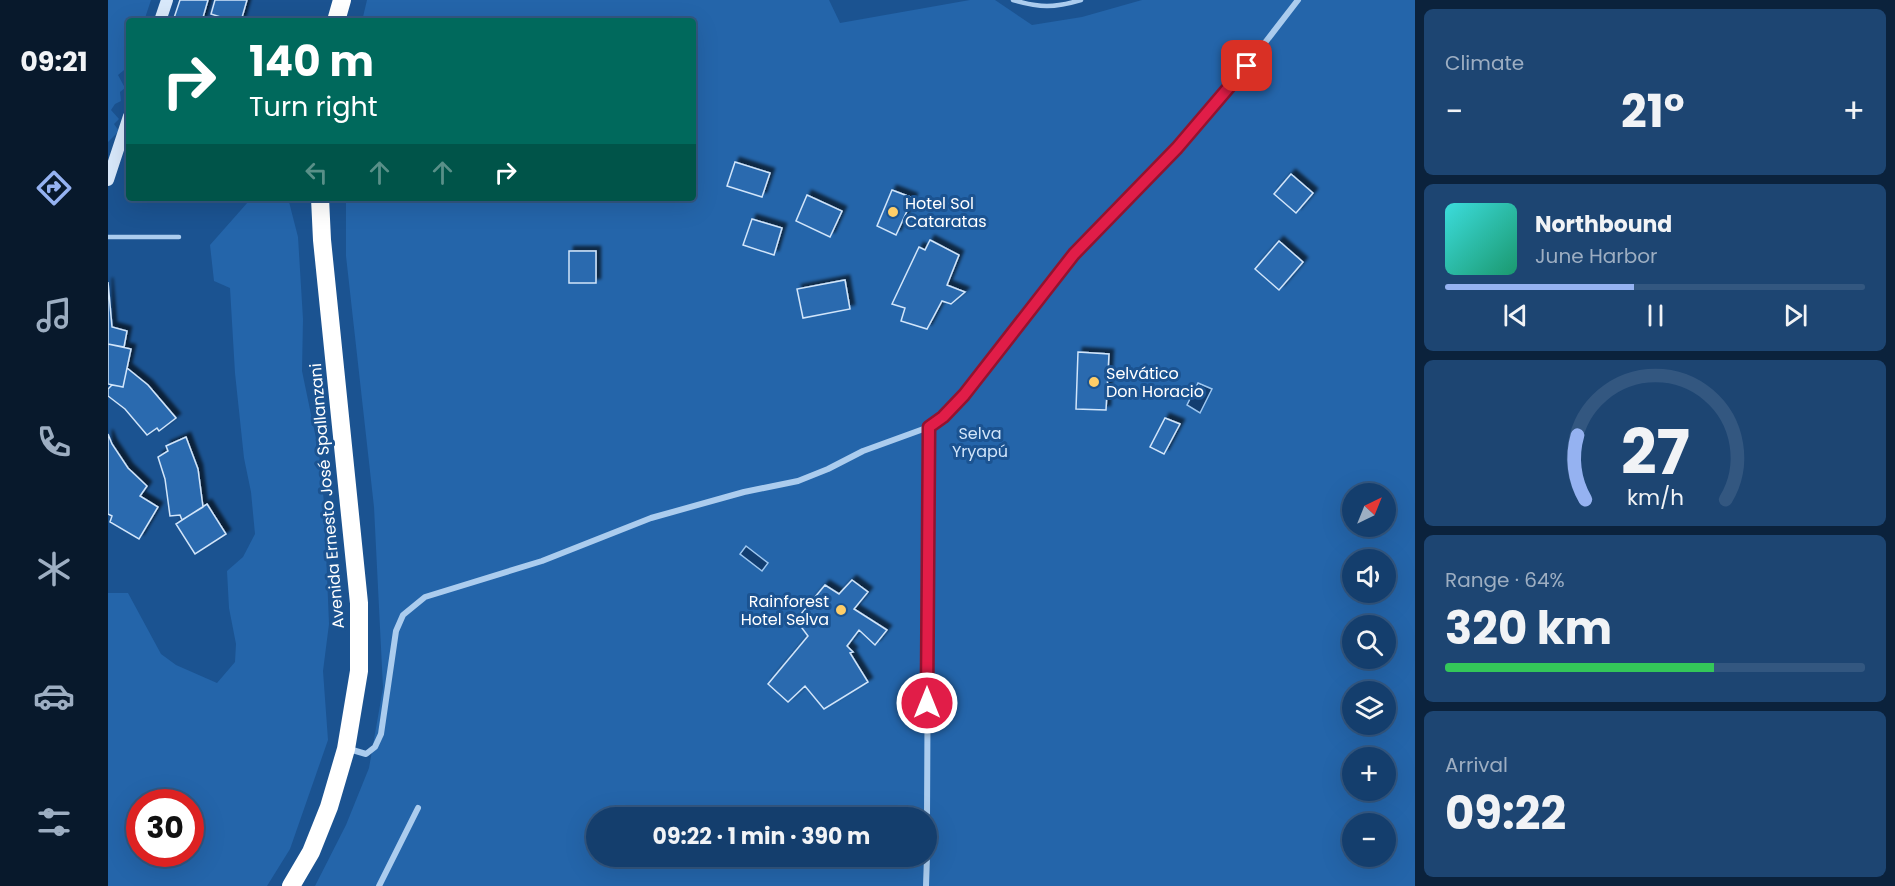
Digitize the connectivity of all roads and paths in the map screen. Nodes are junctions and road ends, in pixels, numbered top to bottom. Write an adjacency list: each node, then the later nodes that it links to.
1 (167, 0): 6 (main road)
2 (342, 0): 7 (highway)
3 (1013, 0): 4 (lane)
4 (1081, 0)
5 (1298, 0): 13 (street)
6 (161, 18)
7 (337, 18)
8 (126, 125): 9 (main road)
9 (108, 180)
10 (320, 201): 14 (highway, Avenida Ernesto José Spallanzani)
11 (108, 237): 12 (lane)
12 (179, 237)
13 (929, 427): 14 (street); 15 (street)
14 (346, 749): 18 (highway, Avenida Ernesto José Spallanzani)
15 (927, 807)
16 (418, 808): 19 (street)
17 (927, 867): 20 (street)
18 (291, 886)
19 (379, 886)
20 (926, 886)

